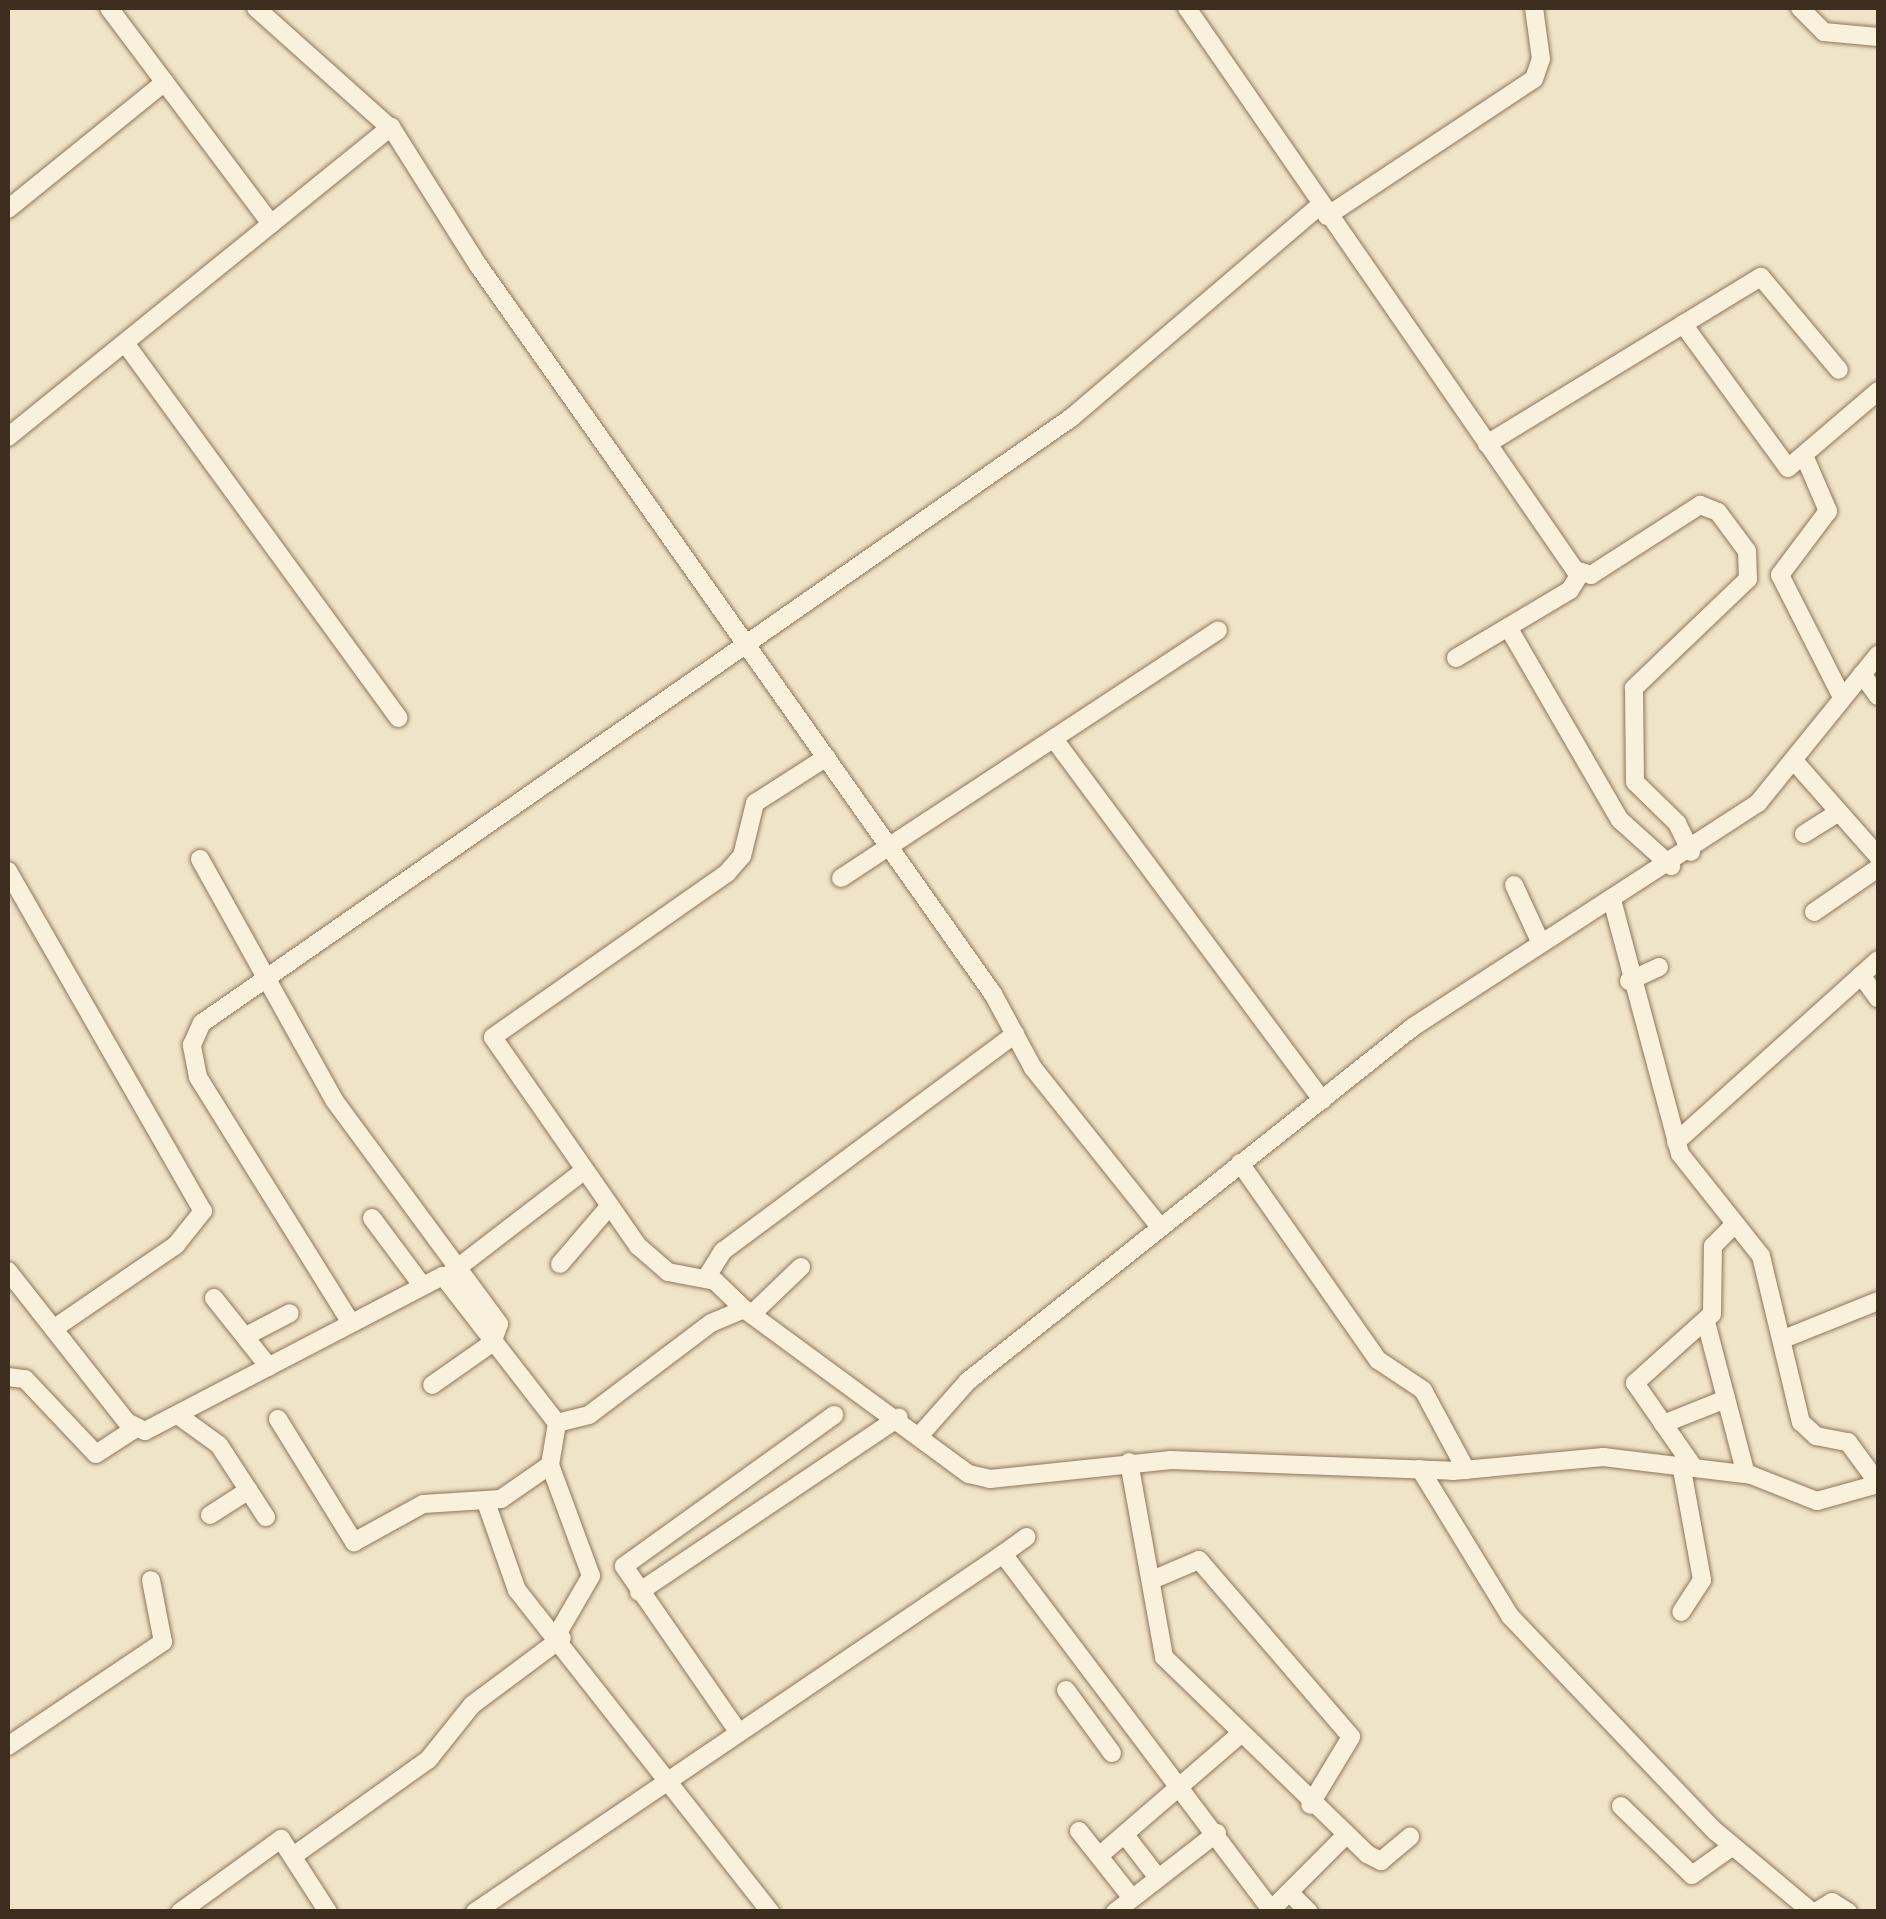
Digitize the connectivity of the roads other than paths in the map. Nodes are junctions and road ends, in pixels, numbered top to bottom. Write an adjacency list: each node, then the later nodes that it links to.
1 (109, 8): 7 (street)
2 (256, 8): 8 (street)
3 (1187, 8): 10 (street)
4 (1534, 8): 10 (street)
5 (1800, 8): 6 (street)
6 (1878, 37)
7 (165, 82): 9 (street); 11 (street)
8 (386, 125): 11 (street); 22 (street)
9 (8, 208)
10 (1324, 210): 17 (street); 22 (street)
11 (271, 224): 13 (street)
12 (1683, 324): 14 (street); 17 (street); 18 (street)
13 (128, 347): 16 (street); 28 (street)
14 (1840, 370)
15 (1878, 391): 18 (street)
16 (8, 436)
17 (1487, 444): 19 (street)
18 (1806, 460): 27 (street)
19 (1580, 574): 20 (street); 35 (street)
20 (1508, 627): 24 (street); 38 (street)
21 (1218, 630): 29 (street)
22 (748, 640): 30 (street); 49 (street)
23 (1878, 655): 25 (street)
24 (1456, 658)
25 (1862, 674): 26 (street); 27 (street)
26 (1878, 696)
27 (1842, 697): 31 (street)
28 (399, 718)
29 (1054, 740): 34 (street); 53 (street)
30 (827, 757): 34 (street); 56 (street)
31 (1795, 762): 32 (street); 35 (street)
32 (1838, 812): 33 (street); 36 (street)
33 (1804, 834)
34 (890, 847): 41 (street); 52 (street)
35 (1691, 852): 38 (street)
36 (1878, 856)
37 (200, 859): 49 (street)
38 (1671, 866): 43 (street)
39 (1878, 868): 44 (street)
40 (8, 872): 73 (street)
41 (841, 878)
42 (1514, 885): 45 (street)
43 (1612, 900): 45 (street); 50 (street)
44 (1814, 912)
45 (1539, 939): 53 (street)
46 (1878, 960): 48 (street)
47 (1658, 966): 50 (street)
48 (1861, 975): 51 (street); 54 (street)
49 (262, 980): 64 (street); 71 (street)
50 (1629, 981): 54 (street)
51 (1878, 998)
52 (1015, 1034): 60 (street); 65 (street)
53 (1322, 1100): 55 (street)
54 (1676, 1142): 59 (street)
55 (1240, 1163): 60 (street); 93 (street)
56 (582, 1172): 57 (street); 64 (street)
57 (608, 1208): 61 (street); 65 (street)
58 (372, 1218): 66 (street)
59 (1733, 1226): 72 (street); 75 (street)
60 (1160, 1227): 88 (street)
61 (560, 1264)
62 (800, 1267): 69 (street)
63 (8, 1271): 73 (street)
64 (453, 1271): 66 (street); 76 (street)
65 (706, 1278): 69 (street)
66 (422, 1285): 71 (street)
67 (214, 1298): 74 (street)
68 (1878, 1301): 75 (street)
69 (749, 1311): 83 (street); 85 (street)
70 (290, 1313): 74 (street)
71 (351, 1322): 77 (street)
72 (1706, 1322): 80 (street); 86 (street)
73 (55, 1328): 87 (street)
74 (248, 1334): 77 (street)
75 (1786, 1338): 95 (street)
76 (492, 1343): 79 (street); 85 (street)
77 (269, 1367): 82 (street)
78 (8, 1377): 87 (street)
79 (432, 1385)
80 (1726, 1398): 86 (street); 94 (street)
81 (834, 1415): 104 (street)
82 (179, 1416): 87 (street); 96 (street)
83 (899, 1417): 88 (street); 104 (street)
84 (278, 1419): 97 (street)
85 (557, 1423): 91 (street)
86 (1663, 1424): 90 (street)
87 (136, 1428)
88 (920, 1435): 89 (street)
89 (1129, 1462): 92 (street); 103 (street)
90 (1686, 1464): 93 (street); 94 (street); 105 (street)
91 (550, 1465): 97 (street); 106 (street)
92 (1420, 1469): 93 (street); 121 (street)
93 (1466, 1470)
94 (1746, 1474): 95 (street)
95 (1878, 1483)
96 (249, 1490): 98 (street); 99 (street)
97 (486, 1505): 106 (street)
98 (210, 1515)
99 (266, 1517)
100 (1026, 1538): 101 (street)
101 (1004, 1554): 108 (street); 109 (street)
102 (152, 1580): 111 (street)
103 (1152, 1580): 110 (street); 114 (street)
104 (638, 1592): 108 (street)
105 (1681, 1612)
106 (560, 1636): 112 (street); 122 (street)
107 (1066, 1690): 109 (street)
108 (737, 1730): 112 (street)
109 (1140, 1732): 113 (street)
110 (1238, 1737): 113 (street); 114 (street)
111 (8, 1746)
112 (662, 1780): 131 (street); 132 (street)
113 (1181, 1788): 117 (street); 118 (street)
114 (1310, 1804): 119 (street)
115 (1621, 1806): 121 (street)
116 (1079, 1831): 123 (street)
117 (1216, 1834): 124 (street); 128 (street)
118 (1125, 1835): 123 (street); 124 (street)
119 (1345, 1836): 120 (street); 125 (street)
120 (1410, 1838)
121 (1733, 1846): 135 (street)
122 (296, 1854): 127 (street); 130 (street)
123 (1099, 1856): 126 (street)
124 (1158, 1878): 126 (street)
125 (1289, 1892): 128 (street); 134 (street)
126 (1132, 1898): 133 (street)
127 (200, 1906): 129 (street)
128 (1272, 1910)
129 (180, 1912)
130 (328, 1912)
131 (475, 1912)
132 (770, 1912)
133 (1115, 1912)
134 (1309, 1912)
135 (1814, 1912): 136 (street)
136 (1848, 1912)

